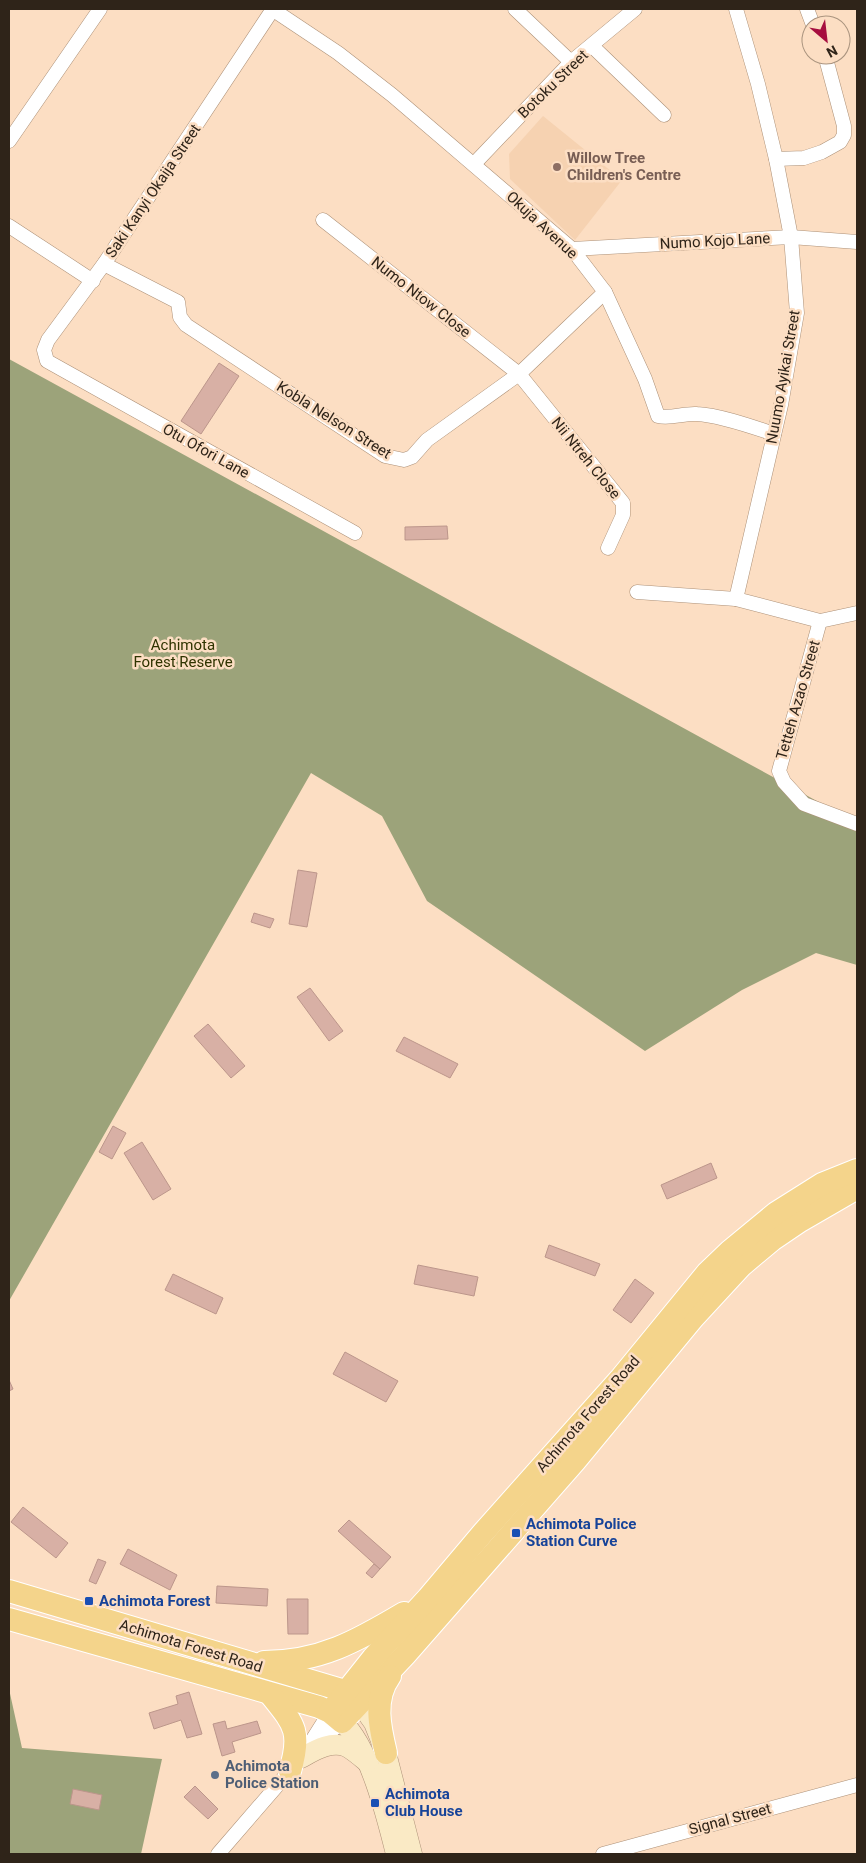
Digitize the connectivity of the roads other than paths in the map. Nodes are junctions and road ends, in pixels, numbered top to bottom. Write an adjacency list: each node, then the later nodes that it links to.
1 (100, 9): 10 (street)
2 (273, 9): 12 (street, Okuja Avenue); 18 (street, Saki Kanyi Okaija Street)
3 (515, 9): 7 (street)
4 (635, 9): 6 (street, Botoku Street)
5 (736, 9): 11 (street, Nuumo Ayikai Street)
6 (592, 46): 7 (street, Botoku Street); 9 (street)
7 (571, 62): 12 (street, Botoku Street)
8 (828, 65): 11 (street)
9 (664, 115)
10 (9, 141)
11 (776, 159): 15 (street, Nuumo Ayikai Street)
12 (474, 164): 17 (street, Okuja Avenue)
13 (323, 220): 22 (street, Numo Ntow Close)
14 (9, 226): 19 (street)
15 (791, 237): 16 (street, Numo Kojo Lane); 17 (street, Numo Kojo Lane); 23 (street, Nuumo Ayikai Street)
16 (857, 242)
17 (572, 249): 20 (street, Okuja Avenue)
18 (104, 264): 19 (street, Saki Kanyi Okaija Street); 22 (street, Kobla Nelson Street)
19 (92, 281): 21 (street, Saki Kanyi Okaija Street)
20 (605, 292): 22 (street, Kobla Nelson Street); 23 (street, Okuja Avenue)
21 (59, 368): 24 (street, Otu Ofori Lane)
22 (519, 374): 25 (street, Nii Ntreh Close)
23 (774, 434): 27 (street, Nuumo Ayikai Street)
24 (355, 533)
25 (608, 548)
26 (637, 592): 27 (street)
27 (736, 599): 29 (street)
28 (857, 613): 29 (street)
29 (820, 621): 30 (street, Tetteh Azao Street)
30 (857, 824)
31 (857, 1170): 34 (main road, Achimota Forest Road)
32 (857, 1188): 36 (main road, Achimota Forest Road)
33 (9, 1591): 37 (main road, Achimota Forest Road)
34 (428, 1598): 37 (main road); 39 (main road, Achimota Forest Road)
35 (9, 1619): 38 (main road, Achimota Forest Road)
36 (405, 1654): 39 (main road, Achimota Forest Road); 41 (main road)
37 (246, 1662): 39 (main road, Achimota Forest Road)
38 (270, 1694): 40 (main road, Achimota Forest Road); 42 (main road)
39 (352, 1697): 40 (main road, Achimota Forest Road); 41 (main road)
40 (336, 1717): 41 (main road); 42 (street)
41 (376, 1758): 42 (main road); 45 (main road); 46 (main road)
42 (296, 1764): 44 (street)
43 (857, 1785): 47 (street, Signal Street)
44 (218, 1854)
45 (396, 1854)
46 (412, 1854)
47 (603, 1854)

